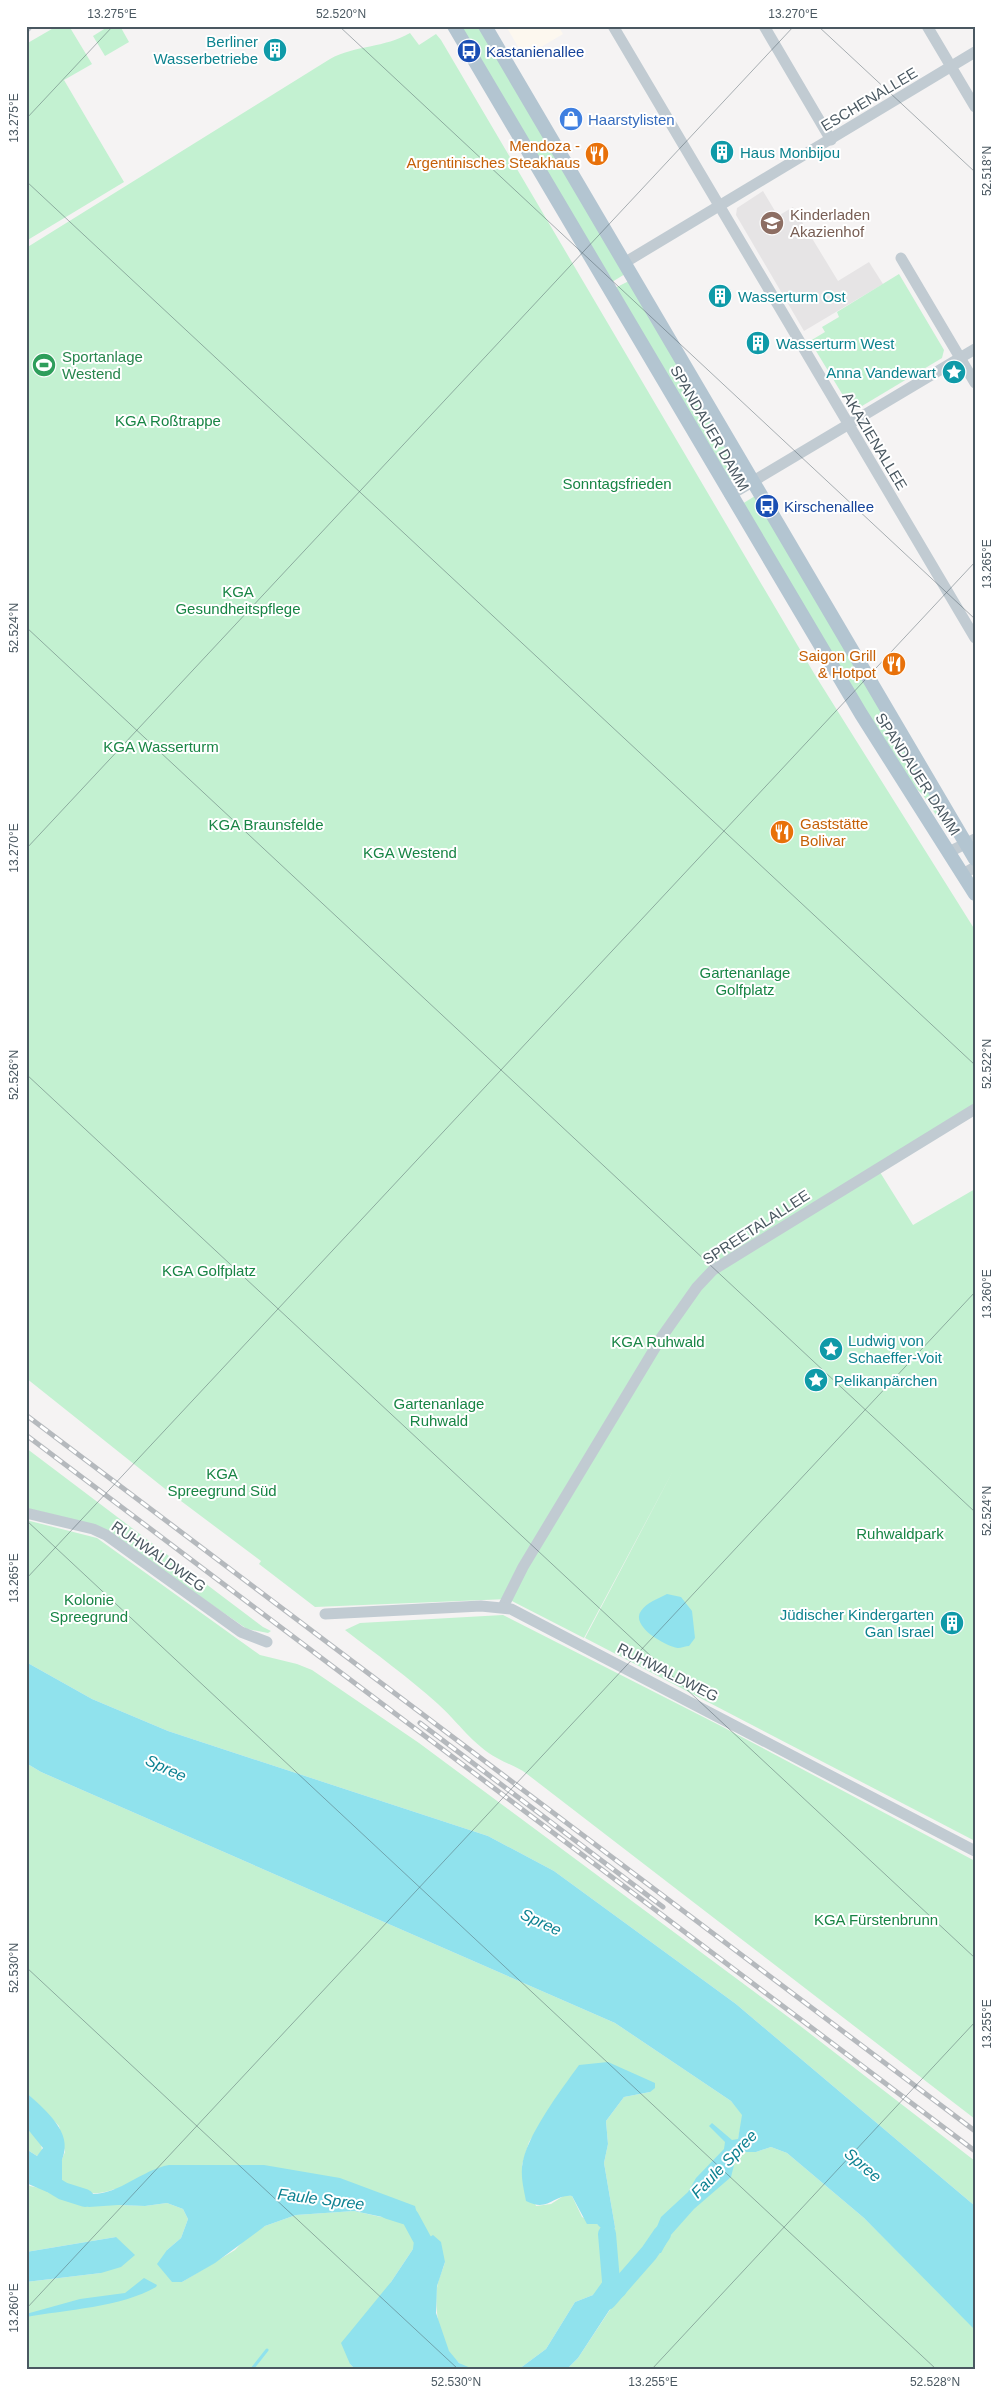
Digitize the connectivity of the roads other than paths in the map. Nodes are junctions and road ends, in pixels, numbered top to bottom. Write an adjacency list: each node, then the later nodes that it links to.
1 (454, 26): 18 (main road, SPANDAUER DAMM)
2 (484, 26): 12 (main road, SPANDAUER DAMM)
3 (613, 26): 10 (street, AKAZIENALLEE)
4 (764, 26): 9 (street)
5 (927, 26): 7 (street)
6 (975, 52): 7 (street, ESCHENALLEE)
7 (951, 67): 8 (street); 9 (street, ESCHENALLEE)
8 (975, 107)
9 (831, 140): 10 (street, ESCHENALLEE)
10 (719, 207): 12 (street, ESCHENALLEE); 16 (street, AKAZIENALLEE)
11 (901, 258): 14 (street)
12 (624, 263): 17 (main road, SPANDAUER DAMM)
13 (975, 349): 14 (street)
14 (960, 358): 15 (street); 16 (street)
15 (975, 383)
16 (848, 424): 17 (street); 19 (street, AKAZIENALLEE)
17 (753, 481): 18 (street); 20 (main road, SPANDAUER DAMM)
18 (730, 495): 21 (main road, SPANDAUER DAMM)
19 (975, 638)
20 (970, 841): 21 (street); 22 (main road, SPANDAUER DAMM)
21 (949, 852): 23 (main road, SPANDAUER DAMM)
22 (975, 859)
23 (969, 871): 24 (main road, SPANDAUER DAMM)
24 (975, 894)
25 (975, 1109): 27 (street, SPREETALALLEE)
26 (26, 1513): 29 (street, RUHWALDWEG)
27 (503, 1607): 28 (street, RUHWALDWEG); 30 (street, RUHWALDWEG)
28 (325, 1614)
29 (267, 1642)
30 (975, 1851)

